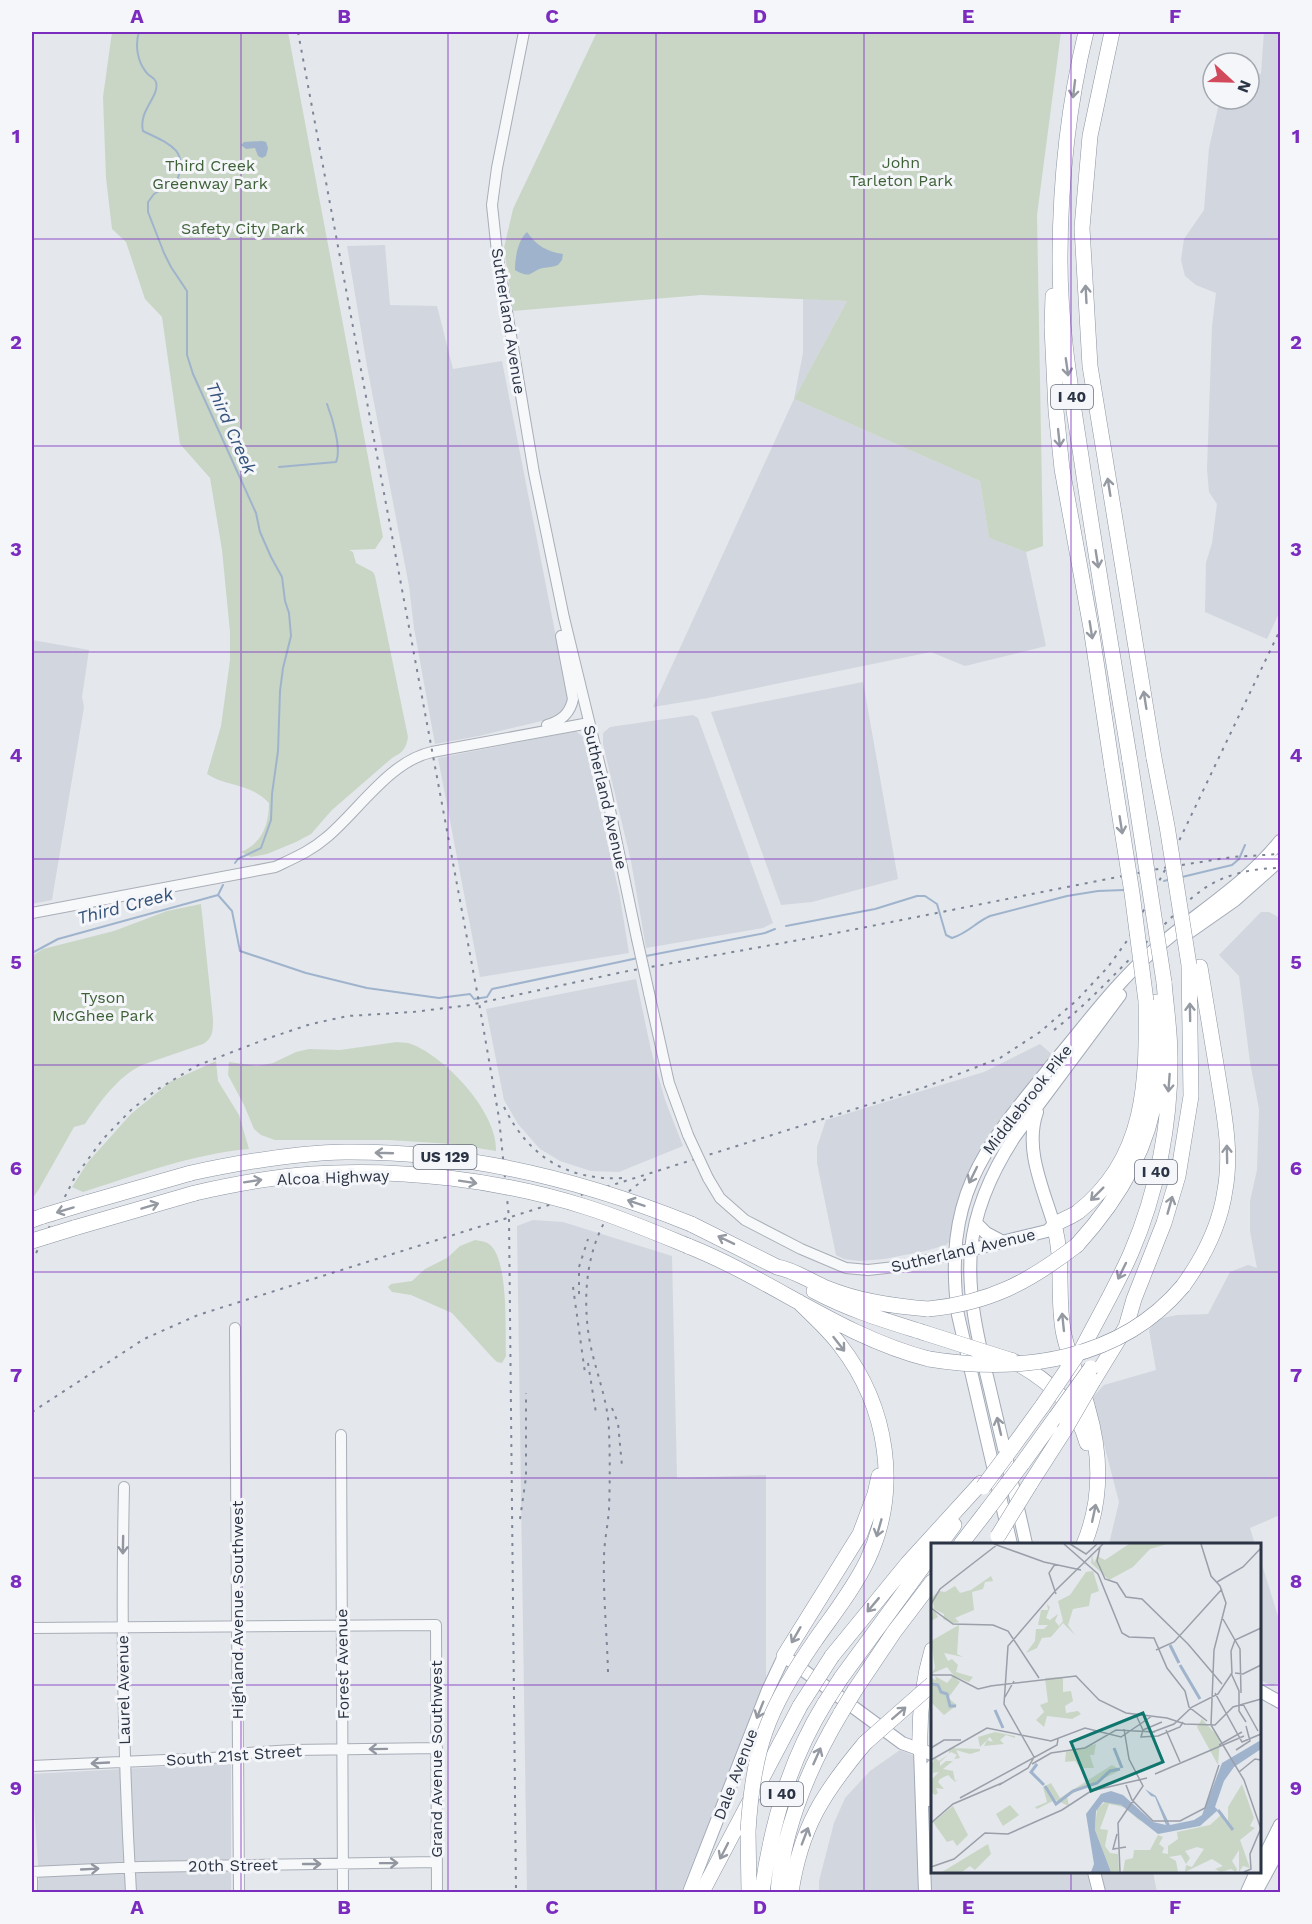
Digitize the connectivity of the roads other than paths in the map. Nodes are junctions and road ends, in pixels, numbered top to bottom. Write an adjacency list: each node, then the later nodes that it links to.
1 (524, 32): 5 (street, Sutherland Avenue)
2 (1086, 32): 4 (highway, I 40, one-way to 4)
3 (1112, 32): 11 (highway, I 40, one-way to 3, bridge)
4 (1064, 170): 12 (highway, I 40, one-way to 12, bridge); 19 (highway, one-way to 19, bridge)
5 (564, 621): 6 (street, Sutherland Avenue); 7 (street)
6 (589, 723): 7 (street); 25 (street, Sutherland Avenue, bridge)
7 (538, 732): 10 (street)
8 (1281, 841): 13 (main road, Middlebrook Pike)
9 (1281, 860): 13 (main road, Middlebrook Pike)
10 (32, 913)
11 (1195, 966): 27 (highway, Alcoa Highway, one-way to 11, bridge); 29 (highway, I 40, one-way to 11)
12 (1160, 982): 26 (highway, bridge); 33 (highway, I 40, one-way to 33, bridge)
13 (1089, 1028): 14 (main road, Middlebrook Pike); 15 (main road, Middlebrook Pike)
14 (1034, 1088): 16 (main road); 25 (main road, Middlebrook Pike, one-way to 25)
15 (1040, 1102): 16 (main road, Middlebrook Pike); 19 (main road)
16 (1015, 1136): 18 (main road, Middlebrook Pike)
17 (35, 1218): 26 (highway, Alcoa Highway / US 129, one-way to 17, bridge)
18 (976, 1223): 22 (main road); 23 (main road, Middlebrook Pike)
19 (1054, 1225): 22 (main road, Sutherland Avenue); 32 (highway, one-way to 19)
20 (70, 1234): 21 (highway, Alcoa Highway / US 129, bridge); 24 (highway); 27 (highway, Alcoa Highway / US 129, one-way to 27, bridge)
21 (32, 1241)
22 (1003, 1242): 23 (main road, Sutherland Avenue)
23 (971, 1249): 25 (main road, Sutherland Avenue); 39 (main road, Middlebrook Pike, one-way to 23)
24 (32, 1251)
25 (955, 1254): 38 (main road, Middlebrook Pike)
26 (794, 1277): 32 (highway, bridge)
27 (794, 1300): 30 (highway, one-way to 30)
28 (235, 1328): 44 (street, Highland Avenue Southwest)
29 (1092, 1375): 35 (highway, bridge); 37 (highway, I 40, bridge)
30 (881, 1428): 47 (highway, one-way to 47); 78 (highway, one-way to 78, bridge)
31 (341, 1435): 43 (street, Forest Avenue)
32 (1098, 1481): 40 (highway, one-way to 32)
33 (982, 1485): 36 (highway); 77 (highway, one-way to 77, bridge)
34 (124, 1487): 45 (street, Laurel Avenue, one-way to 45)
35 (995, 1540)
36 (941, 1543)
37 (962, 1543)
38 (1011, 1543)
39 (1026, 1543)
40 (1084, 1543)
41 (931, 1557): 79 (highway, I 40, bridge)
42 (931, 1585): 80 (highway, I 40, one-way to 42, bridge)
43 (342, 1625): 44 (street); 52 (street, Grand Avenue Southwest); 53 (street, Forest Avenue)
44 (237, 1626): 45 (street); 55 (street, Highland Avenue Southwest)
45 (121, 1627): 46 (street); 56 (street, Laurel Avenue)
46 (32, 1628)
47 (784, 1656): 54 (main road); 76 (main road, Dale Avenue, one-way to 76)
48 (931, 1656): 54 (highway)
49 (931, 1686): 81 (highway, one-way to 49, bridge)
50 (1261, 1691): 51 (main road)
51 (1281, 1702)
52 (437, 1748): 53 (street, South 21st Street, one-way to 53); 62 (street, Grand Avenue Southwest)
53 (344, 1749): 55 (street, South 21st Street); 64 (street, Forest Avenue)
54 (926, 1752): 61 (main road)
55 (238, 1755): 56 (street, South 21st Street); 65 (street, Highland Avenue Southwest)
56 (125, 1761): 57 (street, South 21st Street, one-way to 57); 66 (street, Laurel Avenue)
57 (32, 1767)
58 (931, 1793): 61 (main road)
59 (1281, 1825): 63 (main road)
60 (1281, 1848): 85 (main road)
61 (924, 1849): 82 (main road)
62 (435, 1862): 64 (street, 20th Street, one-way to 62); 75 (street, Grand Avenue Southwest)
63 (1261, 1863)
64 (343, 1864): 65 (street, 20th Street, one-way to 64); 74 (street, Forest Avenue)
65 (239, 1865): 66 (street, 20th Street); 73 (street, Highland Avenue Southwest)
66 (130, 1867): 67 (street, 20th Street, one-way to 66); 72 (street, Laurel Avenue)
67 (32, 1872)
68 (1094, 1873): 83 (main road)
69 (1256, 1873): 84 (main road)
70 (32, 1878): 71 (street)
71 (32, 1893)
72 (131, 1893)
73 (239, 1893)
74 (343, 1893)
75 (437, 1893)
76 (689, 1893)
77 (702, 1893)
78 (749, 1893)
79 (762, 1893)
80 (778, 1893)
81 (791, 1893)
82 (925, 1893)
83 (1098, 1893)
84 (1247, 1893)
85 (1256, 1893)

